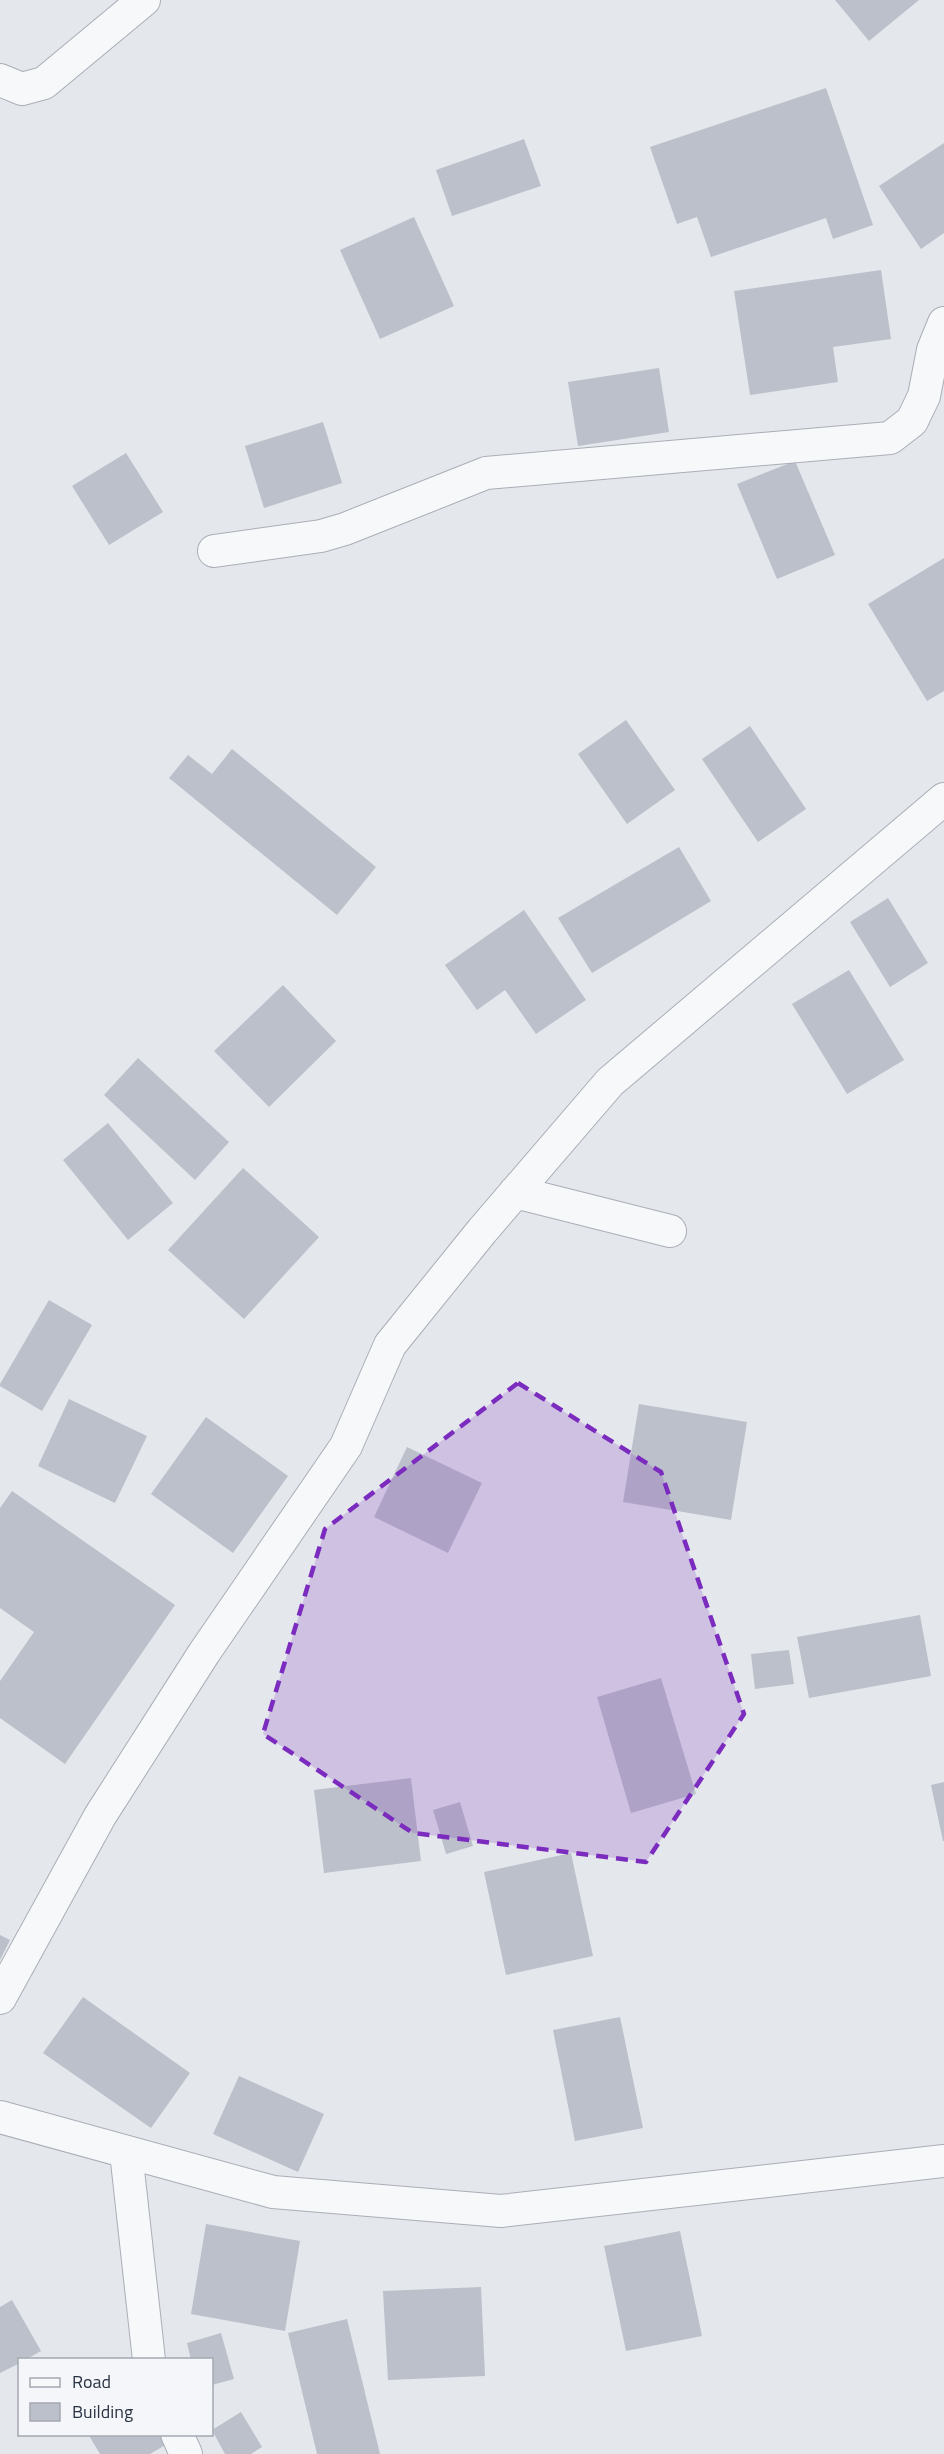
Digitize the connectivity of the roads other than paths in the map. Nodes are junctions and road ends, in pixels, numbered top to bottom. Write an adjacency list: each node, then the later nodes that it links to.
1 (144, 0): 2 (street)
2 (0, 80)
3 (944, 323): 4 (street)
4 (214, 551)
5 (944, 799): 6 (street)
6 (515, 1192): 7 (street); 8 (street)
7 (670, 1231)
8 (0, 1998)
9 (0, 2117): 10 (street)
10 (126, 2152): 11 (street); 12 (street)
11 (944, 2161)
12 (149, 2358)
13 (178, 2436): 14 (street)
14 (186, 2454)

